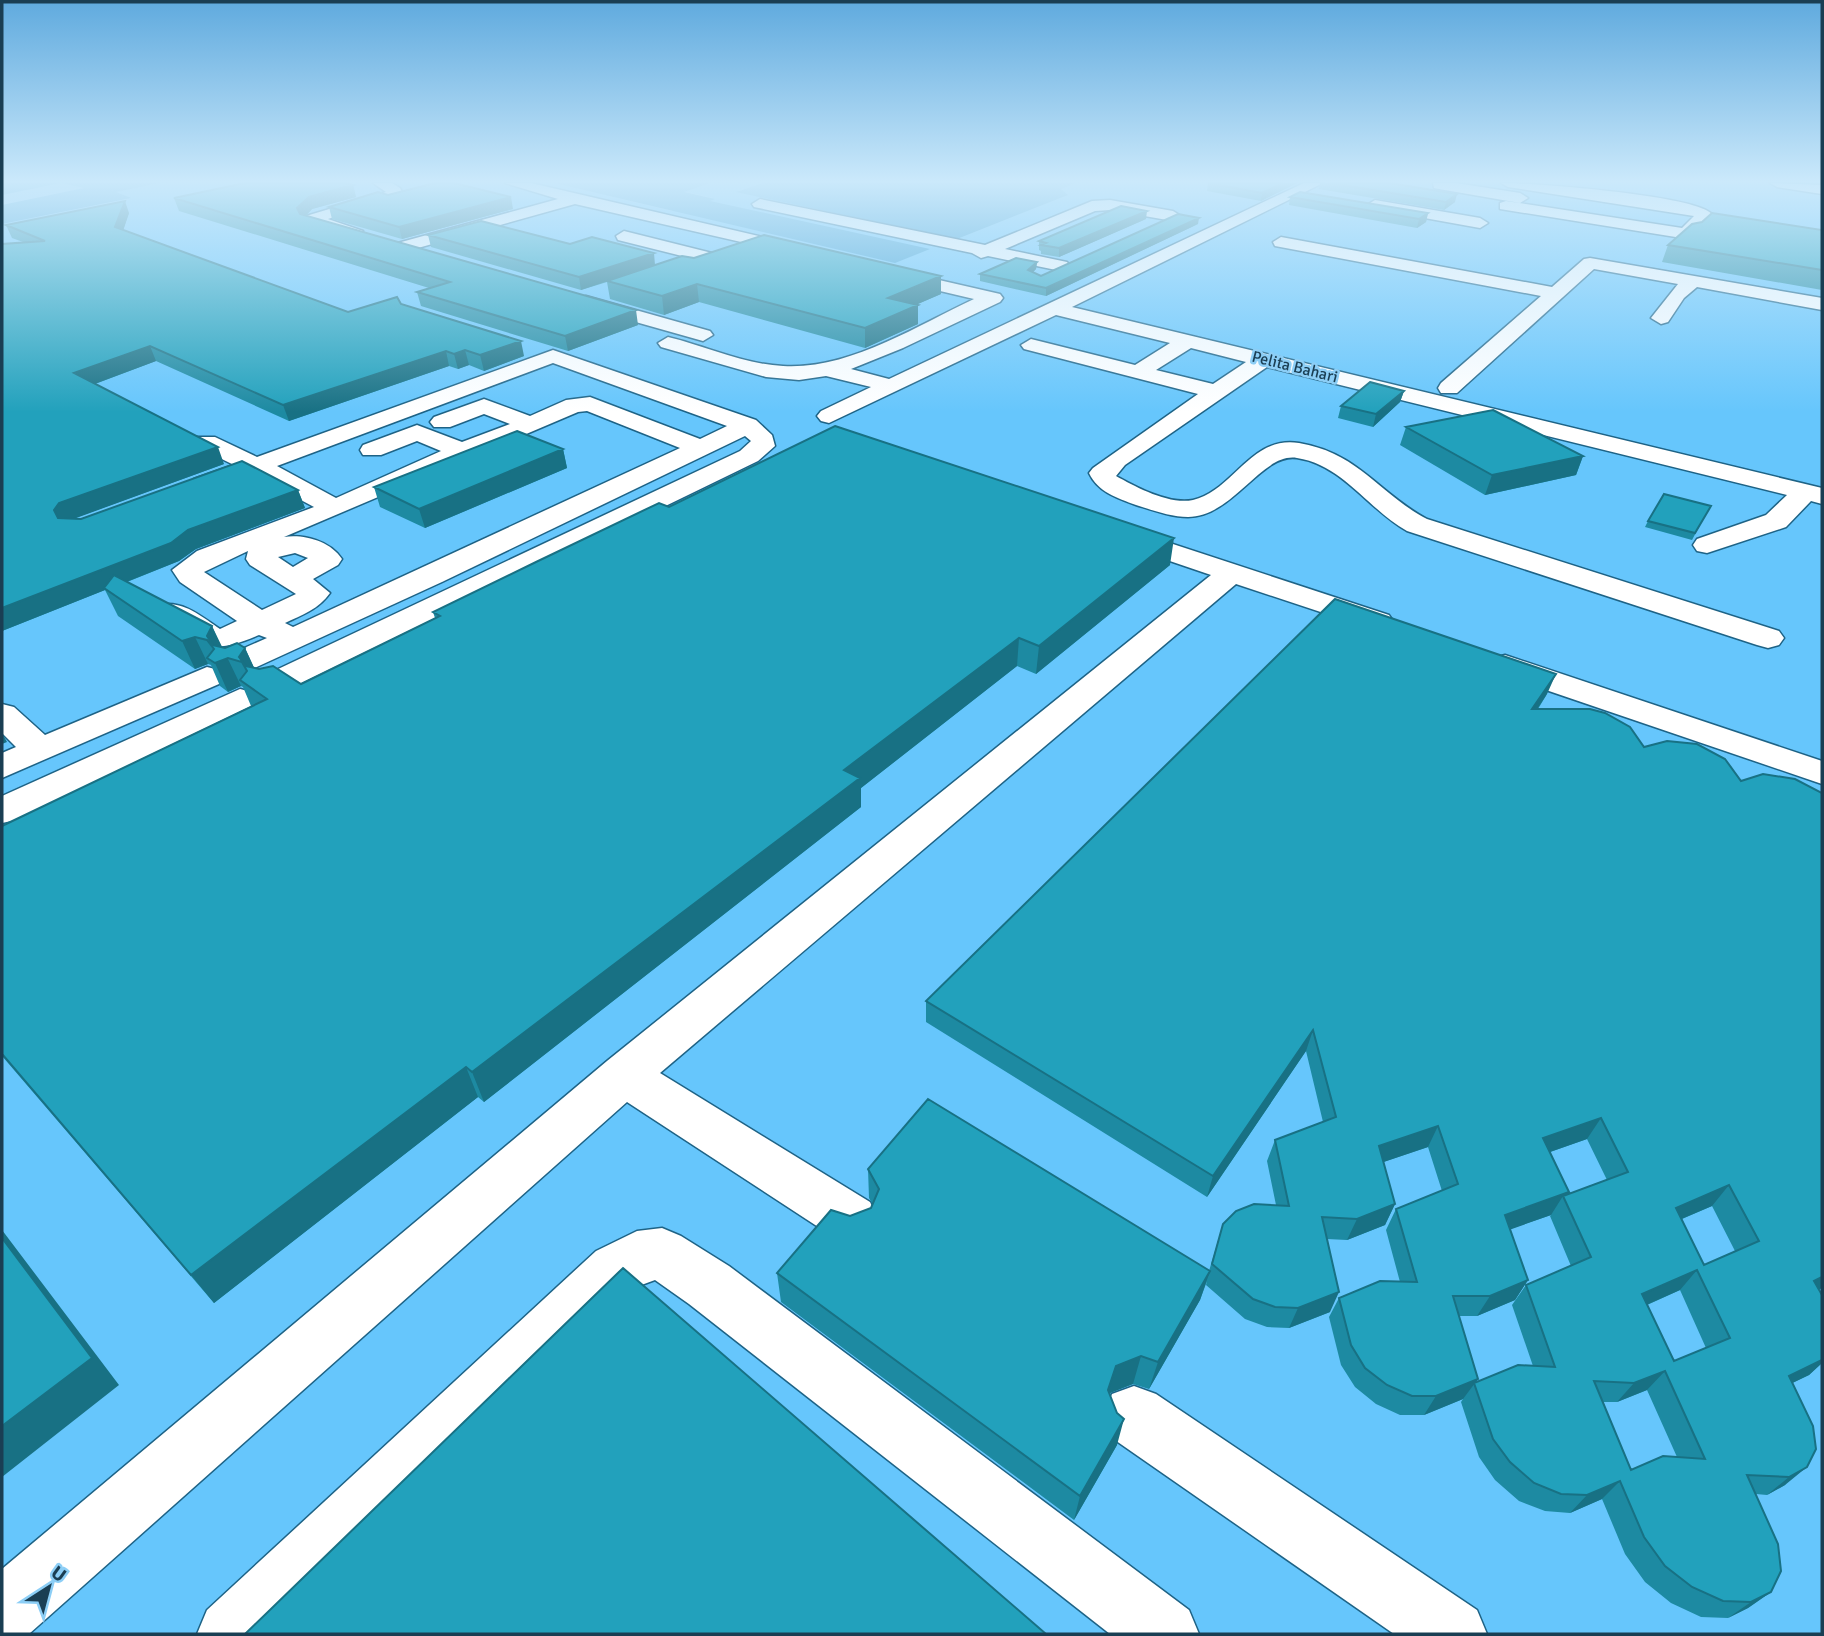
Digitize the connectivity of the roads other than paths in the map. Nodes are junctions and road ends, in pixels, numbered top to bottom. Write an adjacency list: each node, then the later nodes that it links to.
1 (699, 259): 7 (lane)
2 (964, 259): 6 (lane)
3 (1034, 259): 10 (lane)
4 (1154, 259): 16 (lane)
5 (1374, 259): 14 (lane)
6 (960, 261)
7 (668, 270)
8 (874, 270): 11 (lane)
9 (937, 270): 11 (lane)
10 (1038, 277)
11 (914, 279): 26 (lane)
12 (1693, 281): 14 (lane); 15 (lane); 17 (lane)
13 (606, 292): 19 (lane)
14 (1554, 293): 29 (lane)
15 (1822, 304)
16 (1051, 308): 18 (lane, Pelita Bahari); 28 (lane)
17 (1661, 318)
18 (1190, 340): 25 (lane, Pelita Bahari); 27 (lane)
19 (726, 341)
20 (668, 343): 26 (lane)
21 (515, 344): 24 (lane)
22 (1031, 345): 27 (lane)
23 (752, 348): 26 (lane)
24 (553, 356): 32 (lane); 38 (lane)
25 (1265, 359): 30 (lane); 41 (lane, Pelita Bahari)
26 (831, 370): 28 (lane)
27 (1138, 372): 30 (lane)
28 (891, 386): 34 (lane)
29 (1449, 388)
30 (1218, 392): 52 (lane)
31 (531, 424): 33 (lane); 36 (lane); 37 (lane)
32 (748, 425): 36 (lane); 45 (lane)
33 (417, 432): 37 (lane); 39 (lane)
34 (842, 441)
35 (205, 442): 38 (lane)
36 (699, 447): 43 (lane)
37 (462, 451): 42 (lane)
38 (254, 466): 39 (lane); 40 (lane)
39 (288, 481): 42 (lane)
40 (179, 493)
41 (1814, 494): 46 (lane)
42 (335, 508): 50 (lane)
43 (539, 524): 45 (lane); 53 (lane)
44 (1102, 529): 47 (lane)
45 (573, 540): 61 (lane)
46 (1707, 545)
47 (1232, 573): 51 (lane); 62 (lane)
48 (294, 578): 50 (lane)
49 (149, 599): 50 (lane)
50 (261, 623): 53 (lane)
51 (1415, 635)
52 (1768, 638)
53 (292, 639): 55 (lane)
54 (1468, 653): 60 (lane)
55 (238, 663)
56 (206, 677): 58 (lane)
57 (2, 714): 58 (lane)
58 (40, 750): 59 (lane)
59 (2, 767)
60 (1822, 773)
61 (2, 811)
62 (624, 1075): 63 (lane); 65 (lane)
63 (852, 1219)
64 (1134, 1416): 68 (lane)
65 (2, 1614)
66 (231, 1634): 67 (lane)
67 (1165, 1634)
68 (1453, 1634)

